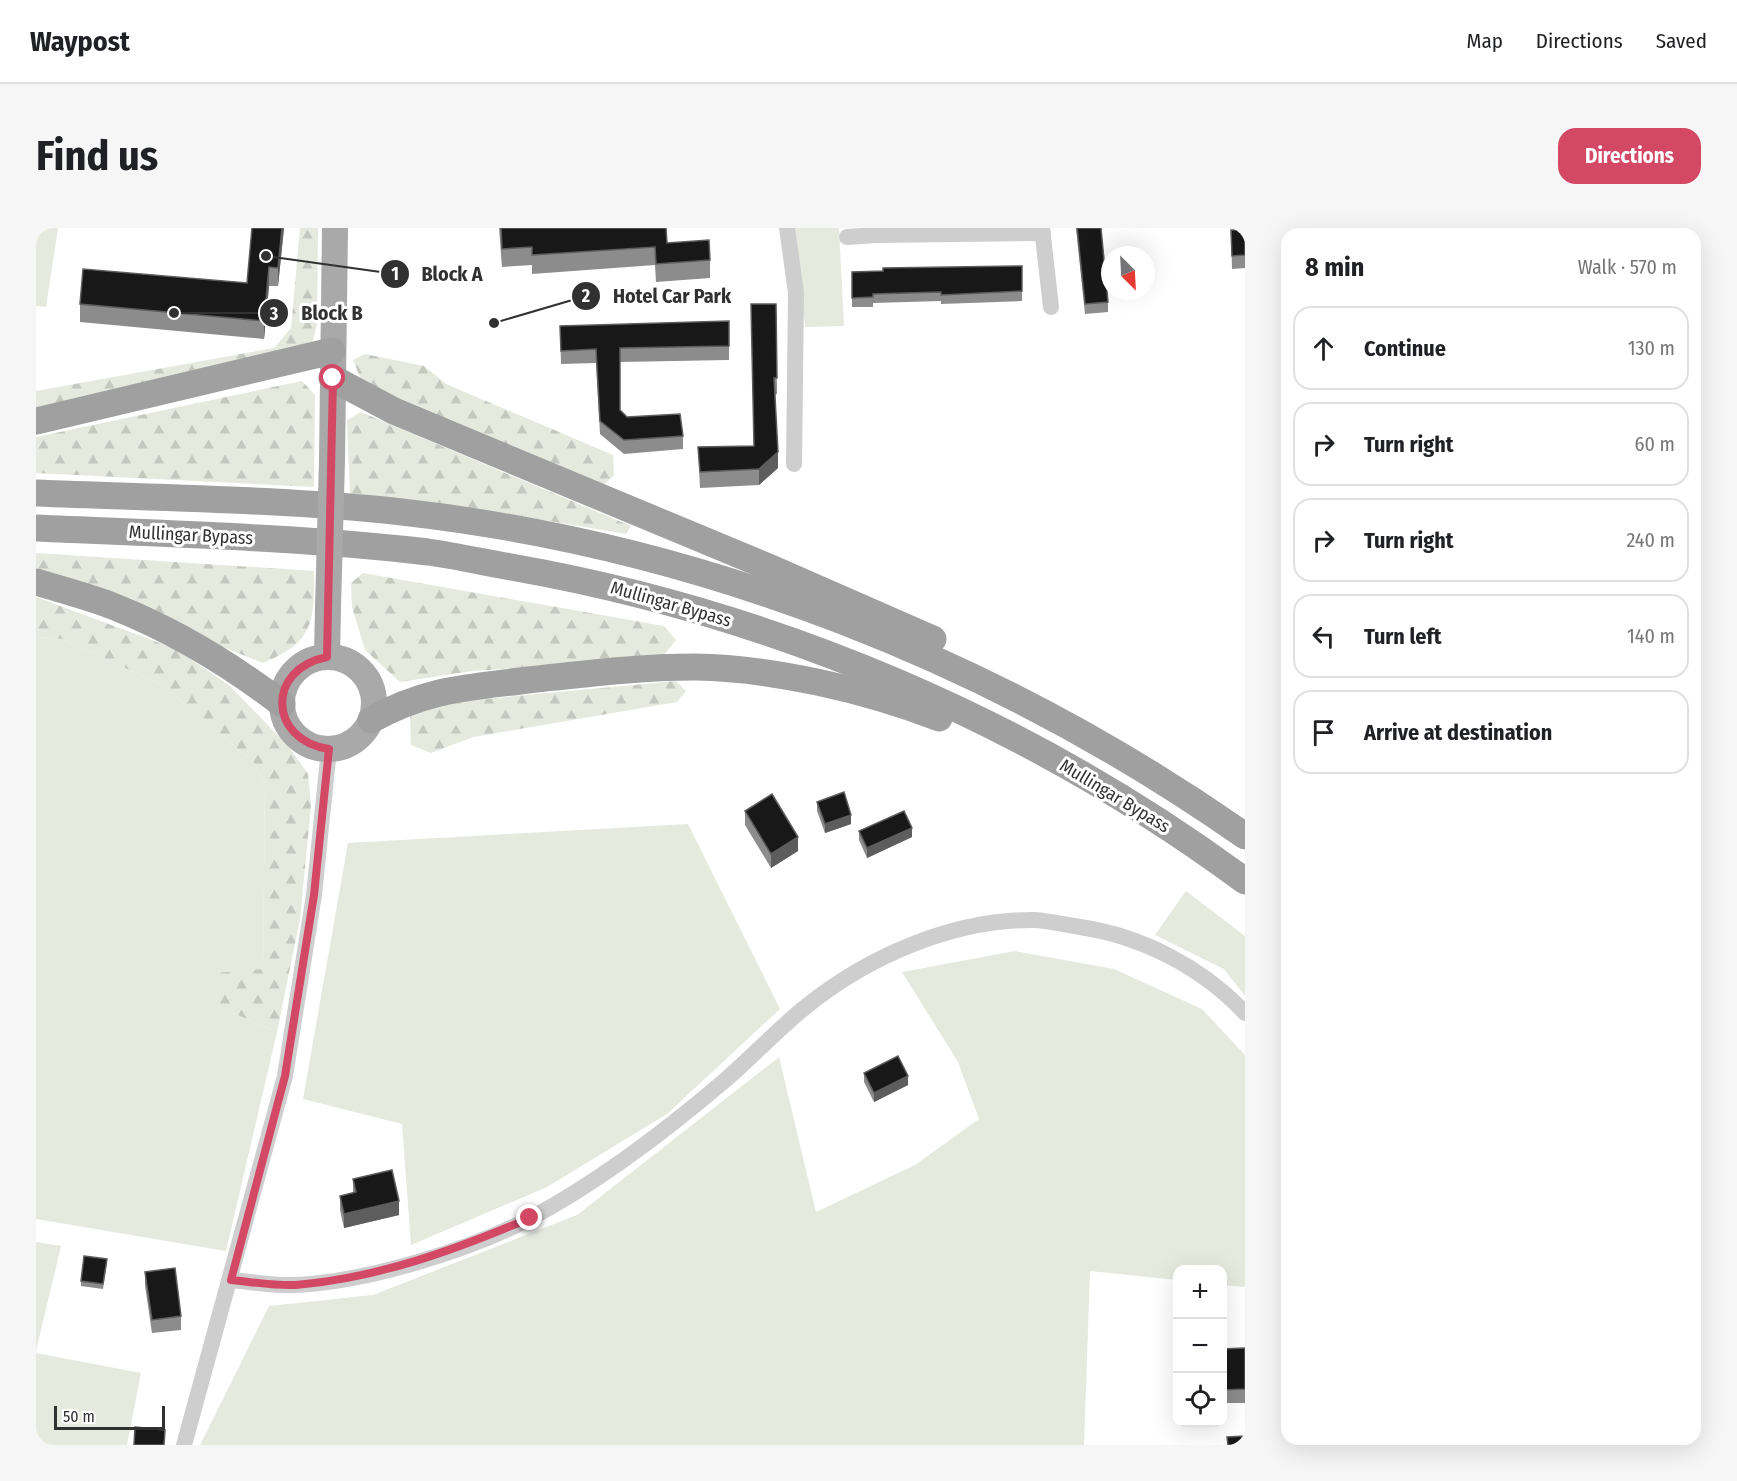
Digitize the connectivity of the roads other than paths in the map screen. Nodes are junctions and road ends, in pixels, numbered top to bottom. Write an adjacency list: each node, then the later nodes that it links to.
1 (335, 228): 7 (main road)
2 (787, 228): 9 (street)
3 (1042, 230): 4 (street); 6 (street)
4 (876, 232): 5 (street)
5 (847, 237)
6 (1051, 308)
7 (332, 364): 8 (highway); 13 (main road, bridge); 17 (highway)
8 (36, 421)
9 (794, 464)
10 (36, 493): 17 (highway, Mullingar Bypass)
11 (36, 528): 18 (highway, Mullingar Bypass)
12 (36, 582): 14 (highway)
13 (327, 657): 14 (main road); 15 (main road)
14 (282, 704): 16 (main road)
15 (371, 720): 16 (main road); 18 (highway)
16 (329, 749): 22 (street)
17 (1190, 798): 19 (highway, Mullingar Bypass)
18 (1152, 817): 20 (highway, Mullingar Bypass)
19 (1245, 836)
20 (1245, 881)
21 (1245, 1013): 22 (street)
22 (231, 1280): 23 (street)
23 (184, 1445)

